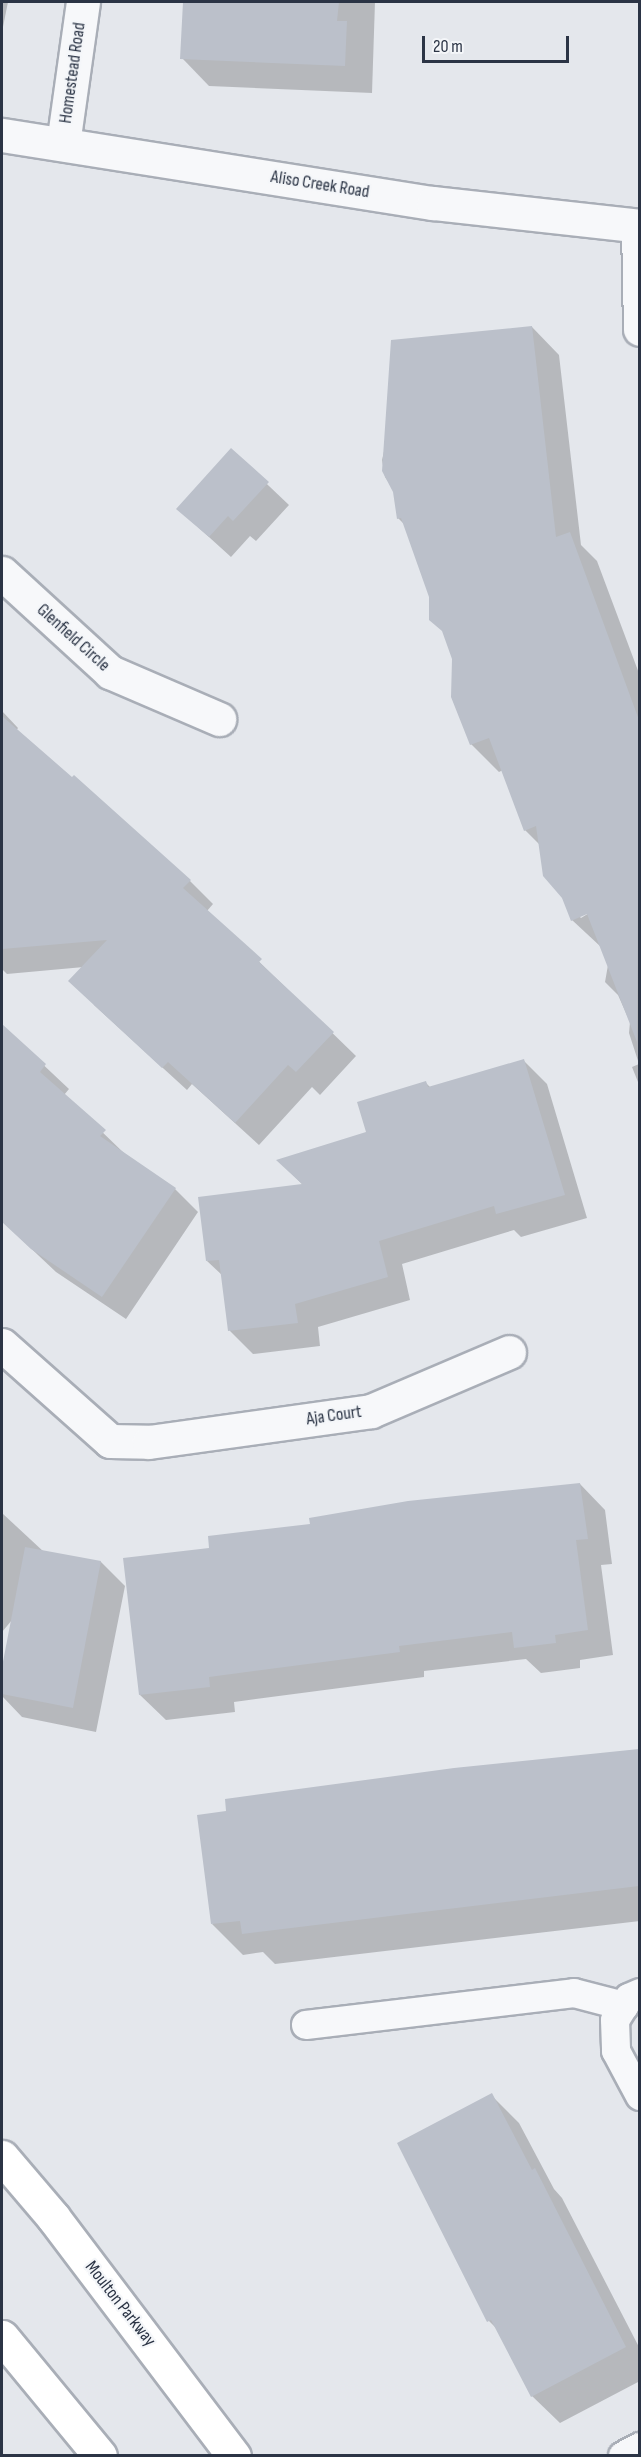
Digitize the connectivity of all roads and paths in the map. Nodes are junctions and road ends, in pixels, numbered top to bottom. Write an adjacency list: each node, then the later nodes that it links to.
1 (83, 2): 3 (street, Homestead Road)
2 (2, 135): 3 (street, Aliso Creek Road)
3 (63, 144): 4 (street, Aliso Creek Road)
4 (639, 226): 5 (street)
5 (639, 329)
6 (2, 573): 7 (street, Glenfield Circle)
7 (219, 719)
8 (2, 1345): 9 (street, Aja Court)
9 (509, 1352)
10 (632, 2000): 11 (lane); 12 (lane)
11 (306, 2025)
12 (639, 2096)
13 (2, 2157): 17 (main road, Moulton Parkway)
14 (2, 2337): 16 (main road)
15 (639, 2447): 18 (lane)
16 (100, 2456)
17 (234, 2456)
18 (623, 2456)

